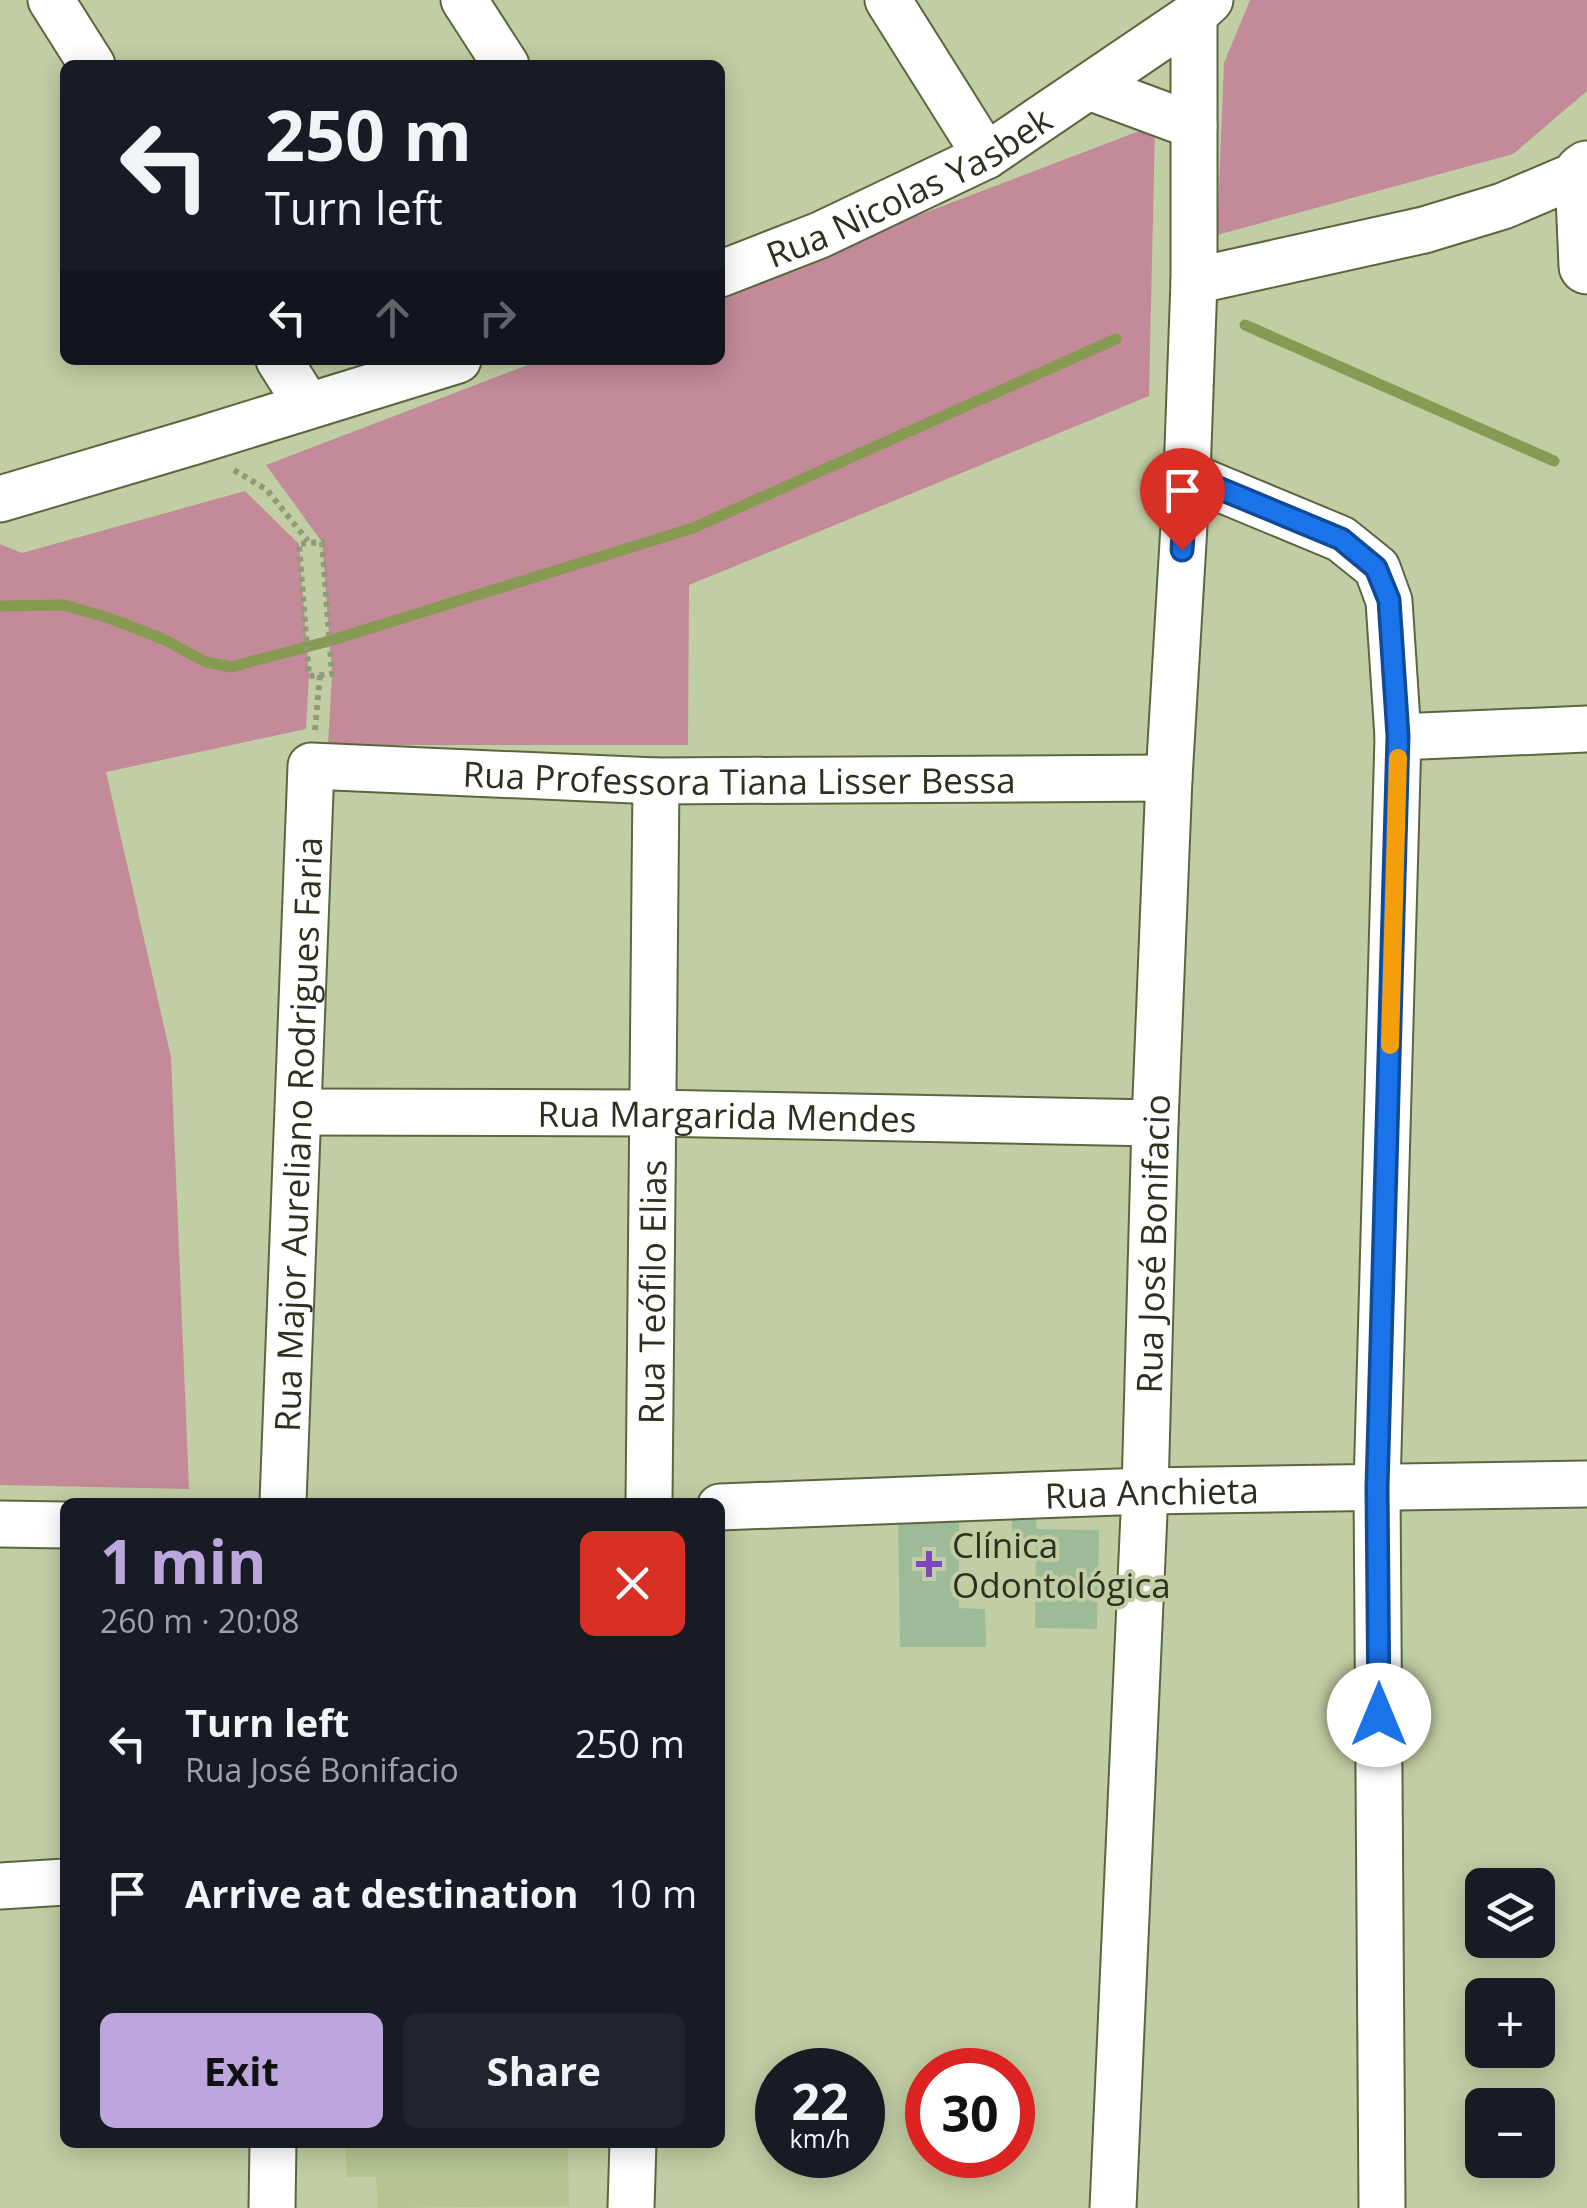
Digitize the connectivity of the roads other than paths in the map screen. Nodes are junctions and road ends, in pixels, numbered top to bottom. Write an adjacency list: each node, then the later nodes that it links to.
1 (51, 0): 5 (street)
2 (464, 0): 6 (street)
3 (888, 0): 9 (street)
4 (1202, 8): 7 (street, Rua Nicolas Yasbek); 8 (street, Rua José Bonifacio)
5 (89, 60)
6 (503, 60)
7 (1089, 87): 8 (street, Rua Nicolas Yasbek); 9 (street, Rua Nicolas Yasbek)
8 (1194, 126): 13 (street, Rua José Bonifacio)
9 (986, 156): 12 (street, Rua Nicolas Yasbek)
10 (1585, 171): 11 (street); 13 (street)
11 (1587, 266)
12 (725, 272)
13 (1194, 281): 17 (street, Rua José Bonifacio)
14 (282, 365): 16 (street)
15 (442, 365): 16 (street)
16 (308, 406): 18 (street)
17 (1187, 475): 20 (street); 22 (street, Rua José Bonifacio)
18 (0, 499)
19 (1587, 729): 20 (street)
20 (1398, 736): 28 (street)
21 (311, 766): 23 (street, Rua Professora Tiana Lisser Bessa); 24 (street, Rua Major Aureliano Rodrigues Faria)
22 (1169, 778): 23 (street, Rua Professora Tiana Lisser Bessa); 26 (street, Rua José Bonifacio)
23 (656, 780): 25 (street, Rua Teófilo Elias)
24 (299, 1112): 25 (street, Rua Margarida Mendes); 30 (street, Rua Major Aureliano Rodrigues Faria)
25 (653, 1113): 26 (street, Rua Margarida Mendes); 31 (street, Rua Teófilo Elias)
26 (1155, 1122): 29 (street, Rua José Bonifacio)
27 (1587, 1484): 28 (street, Rua Anchieta)
28 (1377, 1487): 29 (street, Rua Anchieta); 42 (street)
29 (1145, 1491): 32 (street, Rua Anchieta); 41 (street, Rua José Bonifacio)
30 (283, 1498)
31 (649, 1498)
32 (725, 1508)
33 (0, 1524): 34 (street)
34 (60, 1525)
35 (60, 1882): 36 (street)
36 (0, 1886)
37 (273, 2148): 39 (street)
38 (632, 2148): 40 (street)
39 (272, 2208)
40 (631, 2208)
41 (1113, 2208)
42 (1382, 2208)

